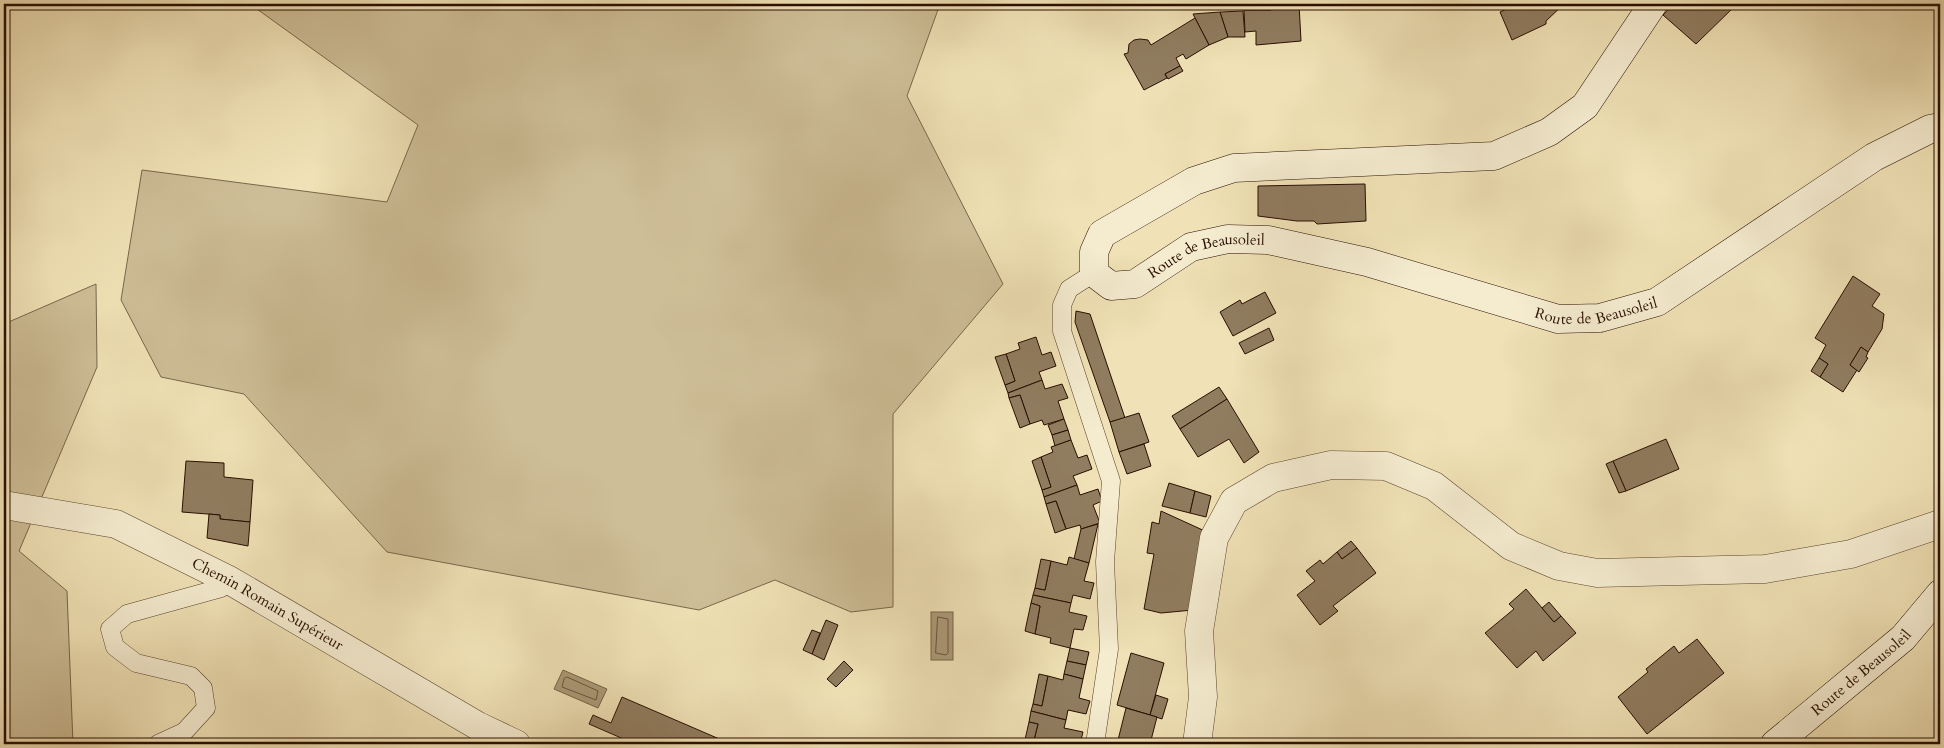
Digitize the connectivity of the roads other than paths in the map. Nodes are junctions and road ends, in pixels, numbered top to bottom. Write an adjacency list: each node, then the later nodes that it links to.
1 (1653, 4): 3 (street)
2 (1940, 127): 3 (street, Route de Beausoleil)
3 (1094, 273): 10 (lane)
4 (4, 505): 6 (street, Chemin Romain Supérieur)
5 (1940, 524): 11 (street)
6 (228, 580): 8 (lane); 9 (street, Chemin Romain Supérieur)
7 (1940, 594): 12 (street, Route de Beausoleil)
8 (158, 744)
9 (516, 744)
10 (1095, 744)
11 (1196, 744)
12 (1775, 744)

